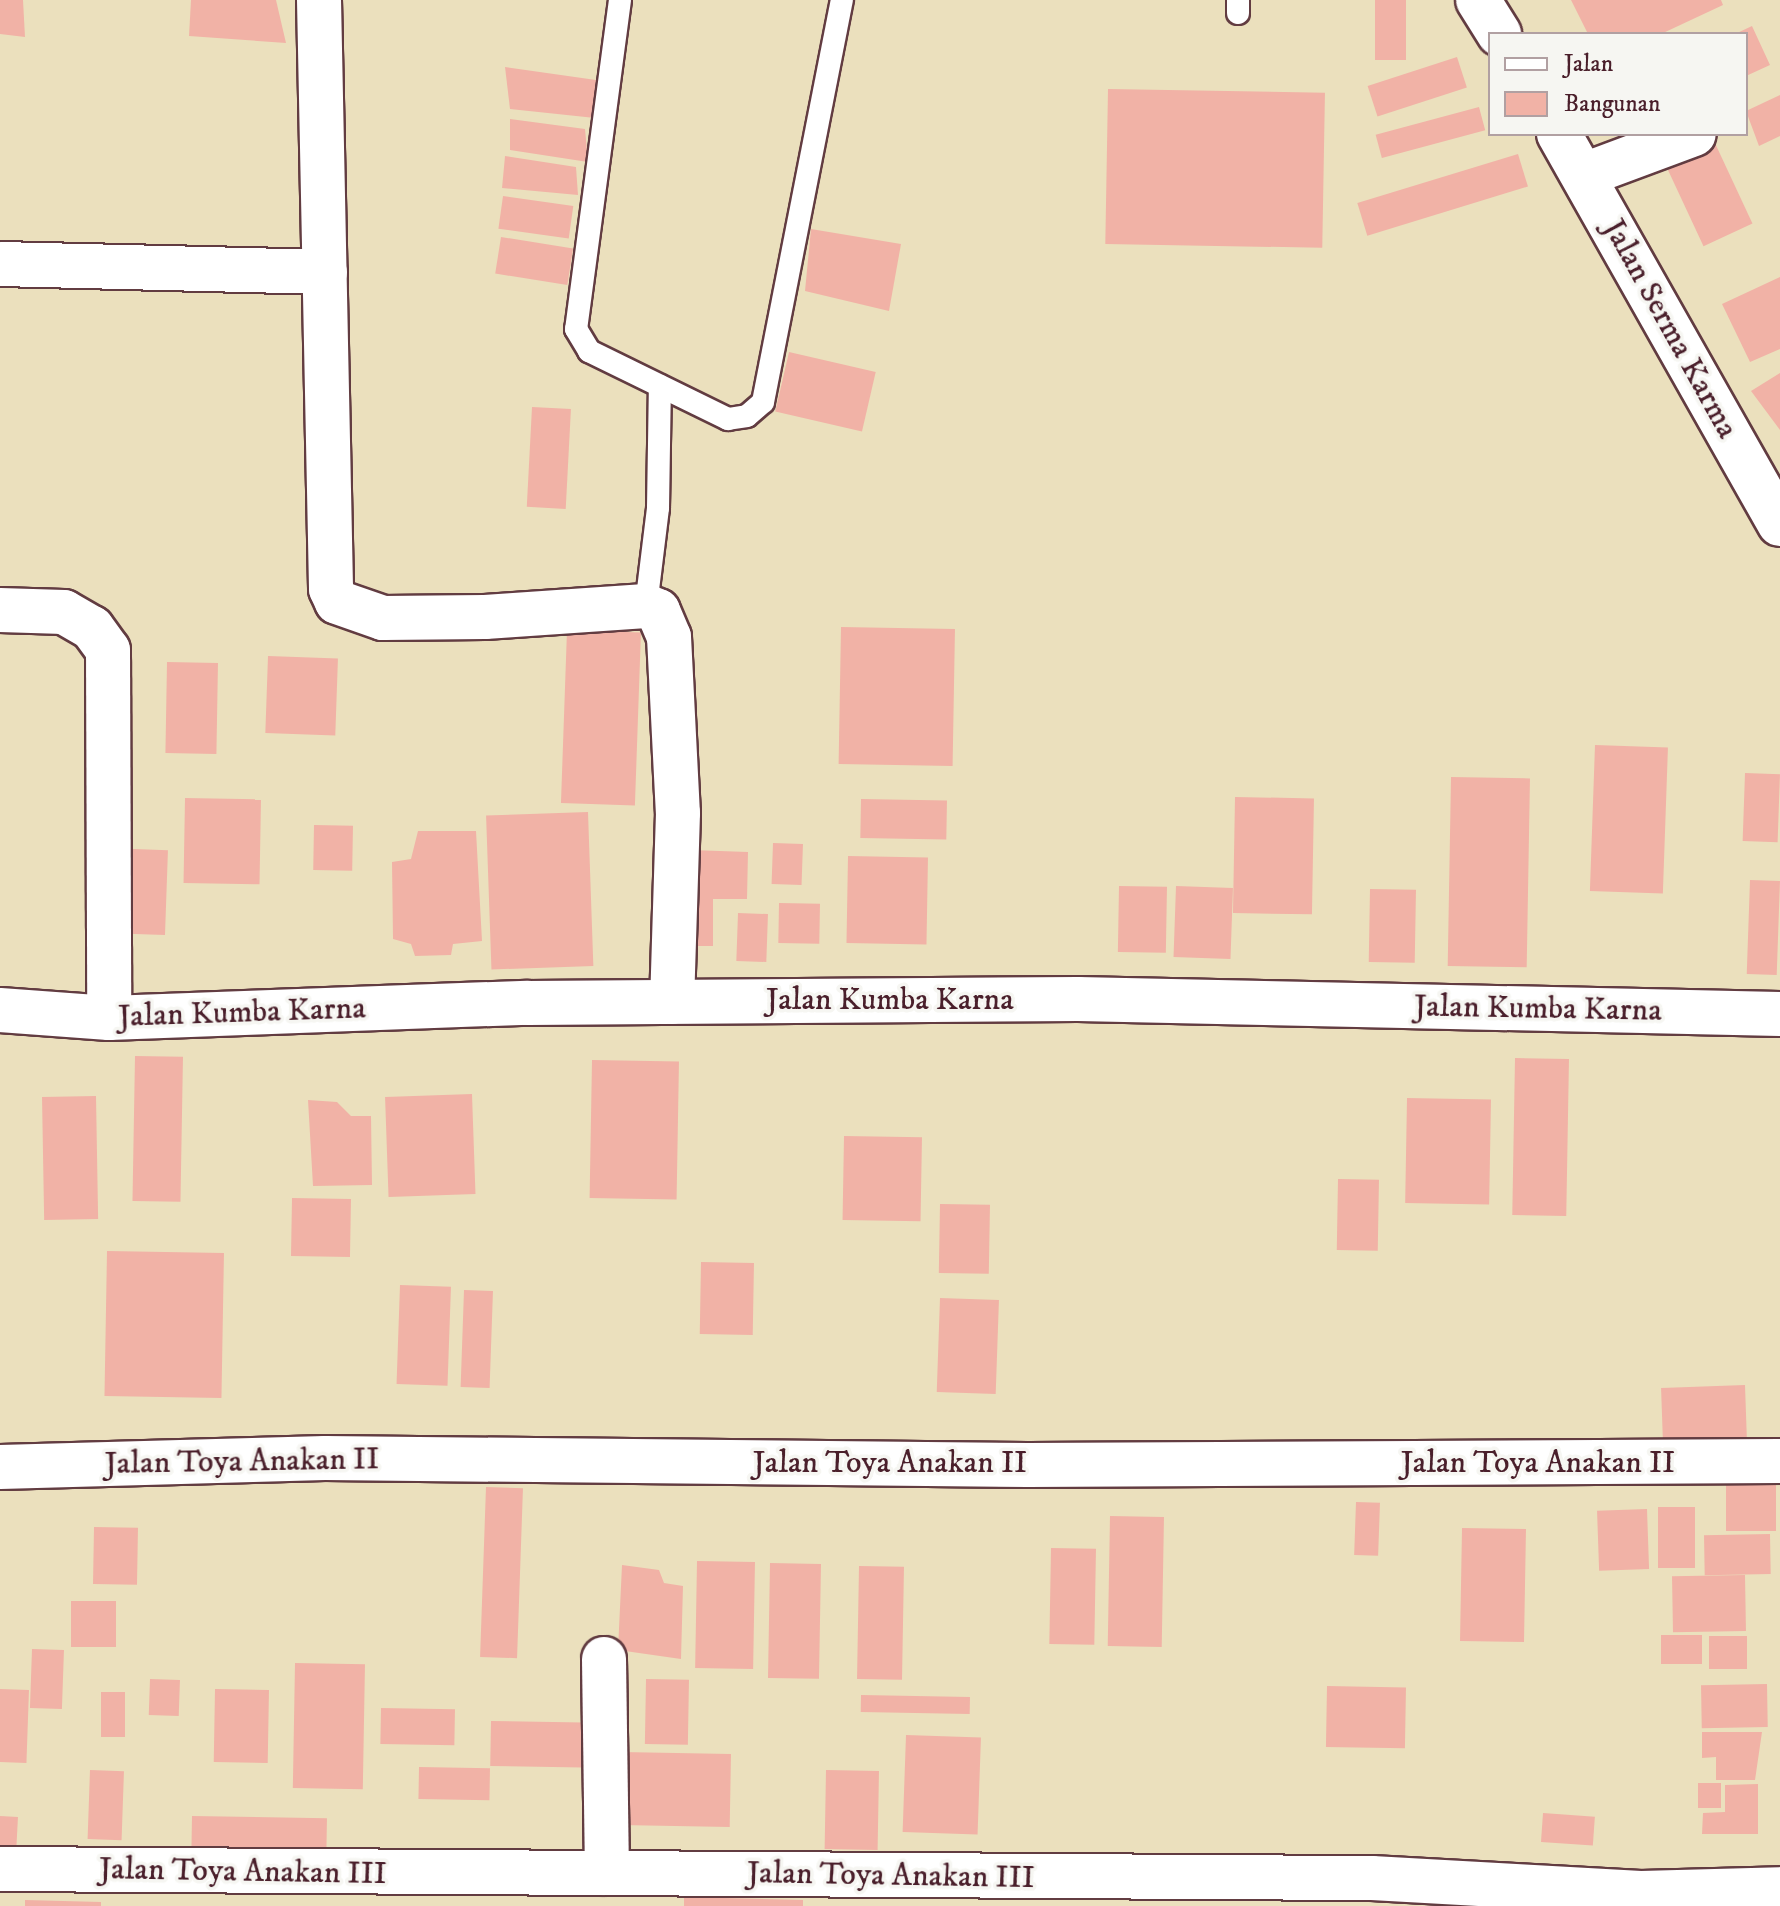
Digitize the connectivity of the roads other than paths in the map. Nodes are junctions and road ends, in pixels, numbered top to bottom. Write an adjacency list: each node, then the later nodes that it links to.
1 (319, 0): 10 (street)
2 (620, 0): 11 (lane)
3 (842, 0): 11 (lane)
4 (1478, 0): 5 (street)
5 (1498, 32)
6 (1560, 136): 8 (street, Jalan Serma Karma)
7 (1689, 136): 8 (street)
8 (1584, 175): 12 (street, Jalan Serma Karma)
9 (0, 264): 10 (street)
10 (325, 272): 13 (street)
11 (660, 386): 13 (lane)
12 (1780, 524)
13 (646, 606): 15 (street)
14 (0, 610): 18 (street)
15 (672, 1002): 17 (street, Jalan Kumba Karna); 18 (street, Jalan Kumba Karna)
16 (0, 1010): 18 (street, Jalan Kumba Karna)
17 (1780, 1014)
18 (109, 1018)
19 (1780, 1461): 20 (street, Jalan Toya Anakan II)
20 (0, 1467)
21 (604, 1659): 23 (street)
22 (0, 1869): 25 (street, Jalan Toya Anakan III)
23 (607, 1873): 25 (street, Jalan Toya Anakan III); 26 (street, Jalan Toya Anakan III)
24 (1780, 1889): 28 (street, Jalan Toya Anakan III)
25 (274, 1890)
26 (678, 1890): 27 (street, Jalan Toya Anakan III)
27 (1090, 1893): 28 (street, Jalan Toya Anakan III)
28 (1641, 1900)

